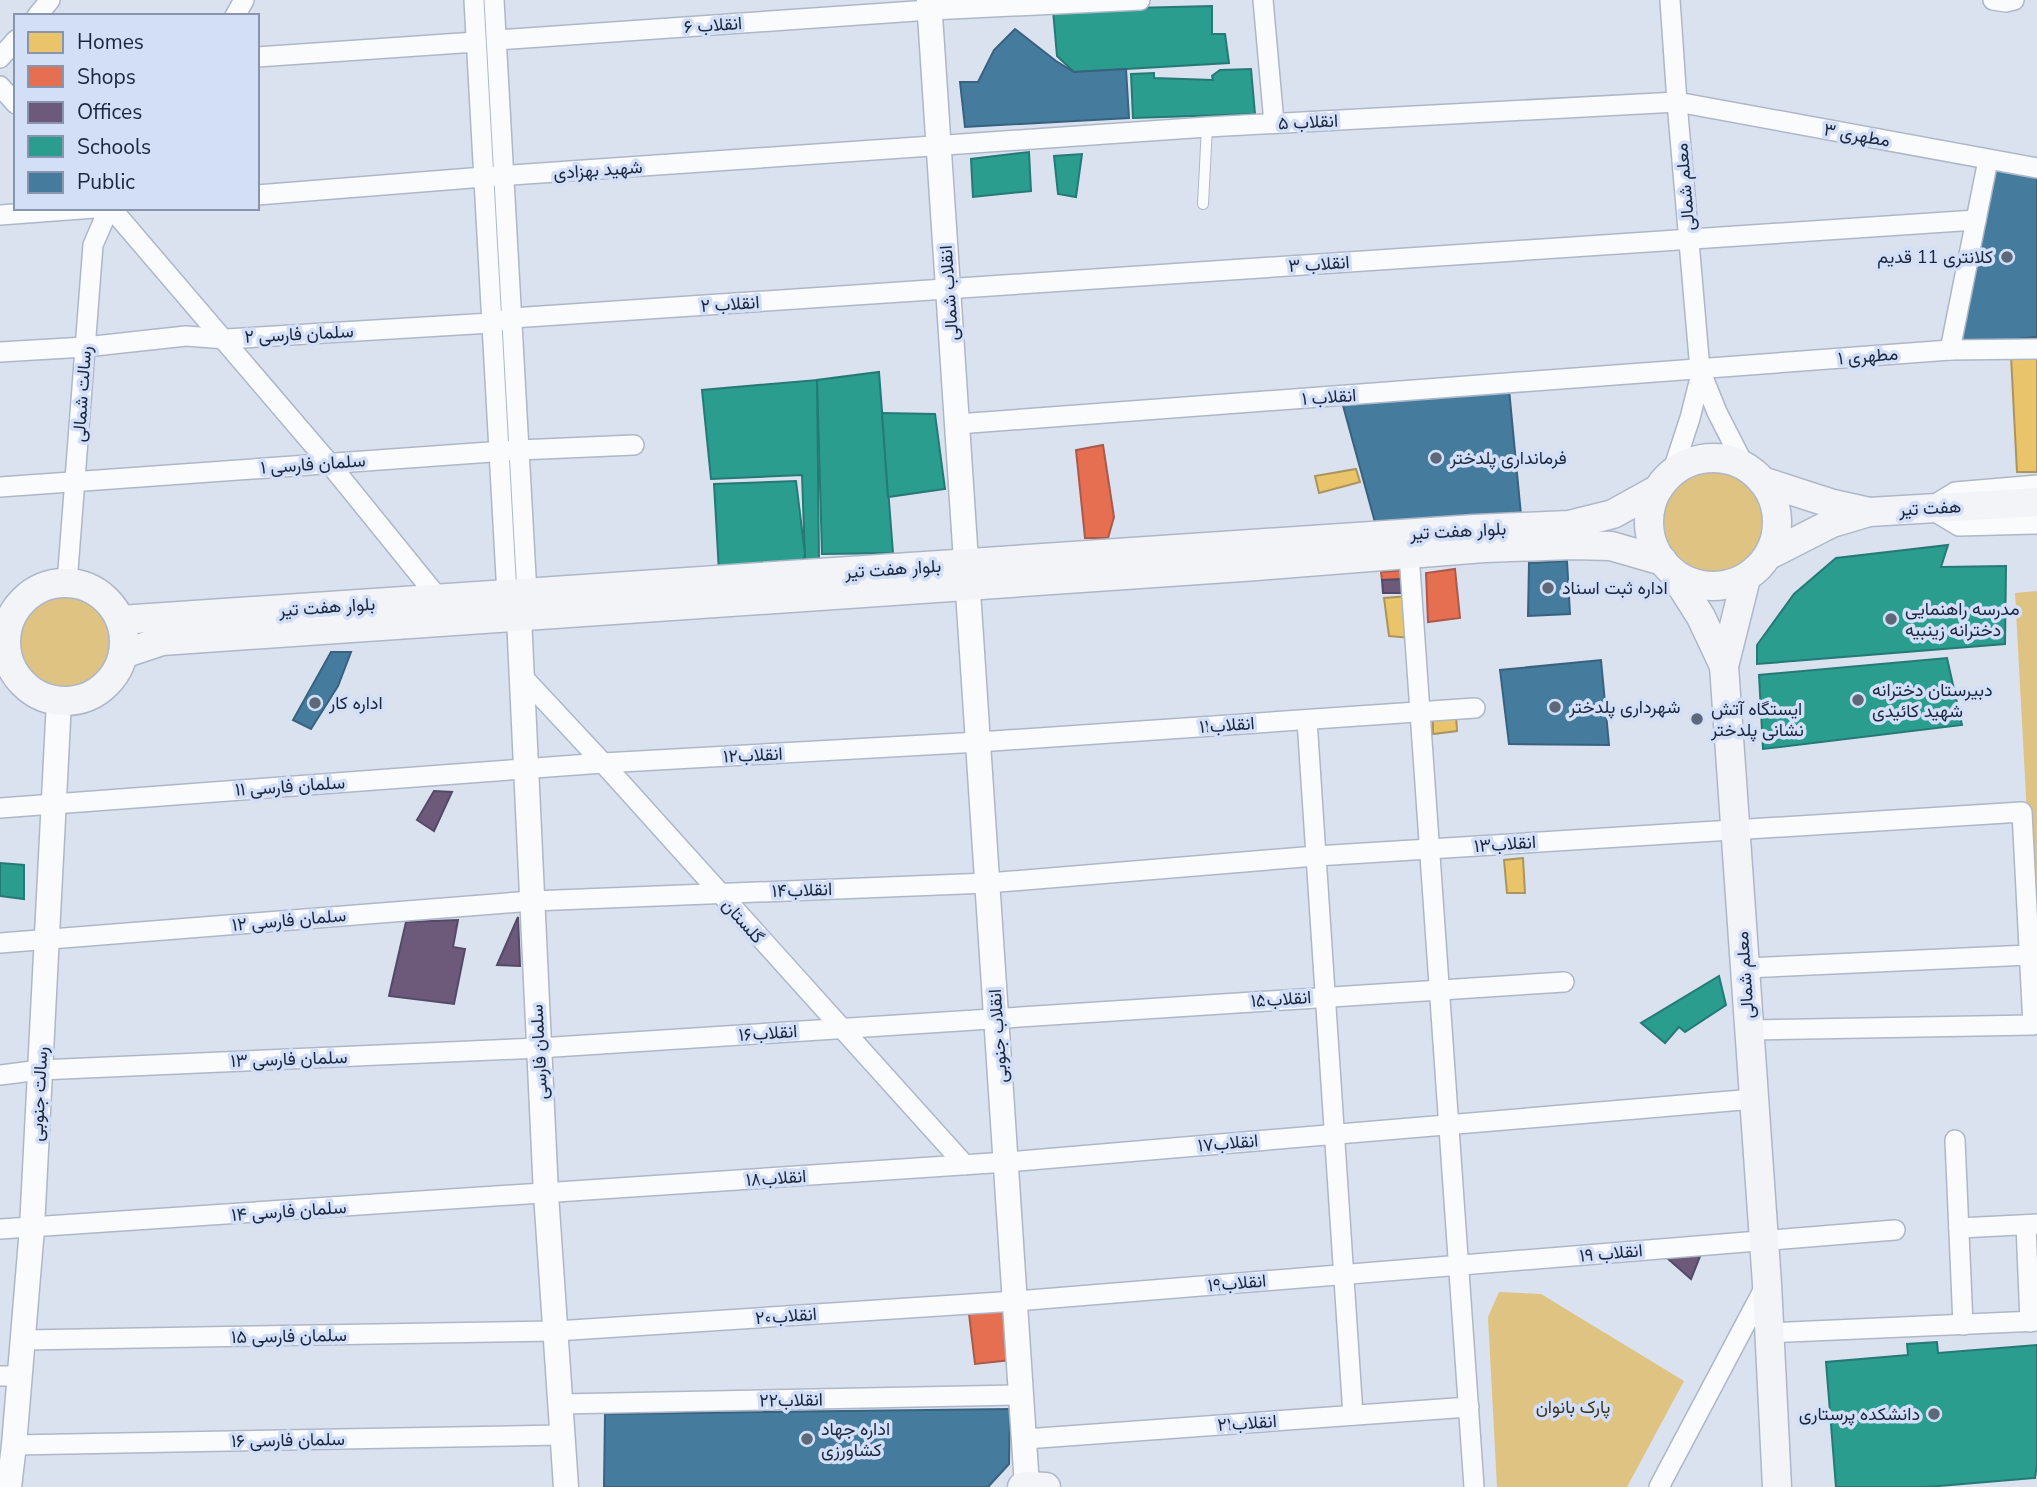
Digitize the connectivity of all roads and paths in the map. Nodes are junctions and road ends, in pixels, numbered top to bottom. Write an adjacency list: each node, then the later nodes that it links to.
1 (50, 0): 11 (street)
2 (474, 0): 14 (street)
3 (494, 0): 12 (street)
4 (1140, 0): 9 (street, انقلاب ۶)
5 (1263, 0): 20 (street)
6 (1670, 0): 19 (street, معلم شمالی)
7 (1993, 0): 8 (street)
8 (2014, 0)
9 (1063, 2): 10 (street, انقلاب ۶)
10 (930, 5): 12 (street, انقلاب ۶); 22 (street, انقلاب شمالی)
11 (39, 14)
12 (497, 40): 25 (street)
13 (14, 42): 16 (street)
14 (476, 42): 15 (street); 26 (street)
15 (259, 57)
16 (0, 58)
17 (0, 86): 18 (street)
18 (14, 102)
19 (1677, 102): 20 (street, انقلاب ۵); 23 (street, مطهری ۳); 34 (street, معلم شمالی)
20 (1274, 123): 21 (street, انقلاب ۵)
21 (1207, 127): 22 (street, انقلاب ۵); 28 (lane)
22 (939, 147): 25 (street, شهید بهزادی); 35 (street, انقلاب شمالی)
23 (1988, 159): 24 (street, مطهری ۳); 33 (street)
24 (2037, 168)
25 (504, 176): 26 (street, شهید بهزادی); 36 (street)
26 (484, 177): 27 (street, شهید بهزادی); 37 (street)
27 (259, 195)
28 (1203, 204)
29 (68, 210): 32 (street)
30 (109, 210): 39 (street, رسالت شمالی)
31 (112, 210): 38 (street)
32 (0, 215)
33 (1976, 220): 34 (street, انقلاب ۳); 41 (street)
34 (1690, 239): 35 (street, انقلاب ۳); 43 (street, معلم شمالی)
35 (948, 289): 36 (street, انقلاب ۲); 44 (street, انقلاب شمالی)
36 (512, 318): 37 (street, سلمان فارسی ۲); 46 (street)
37 (491, 323): 38 (street, سلمان فارسی ۲); 47 (street)
38 (220, 338): 39 (street, سلمان فارسی ۲); 48 (street)
39 (85, 347): 42 (street, سلمان فارسی ۲); 50 (street, رسالت شمالی)
40 (2037, 349): 41 (street, مطهری ۱)
41 (1950, 350): 43 (street, مطهری ۱)
42 (0, 352)
43 (1701, 372): 44 (street, انقلاب ۱); 49 (street); 51 (street)
44 (957, 424): 61 (street, انقلاب شمالی)
45 (634, 446): 46 (street, سلمان فارسی ۱)
46 (519, 450): 47 (street, سلمان فارسی ۱); 65 (street)
47 (499, 451): 48 (street, سلمان فارسی ۱); 65 (street)
48 (329, 463): 50 (street, سلمان فارسی ۱); 64 (street)
49 (1754, 474): 51 (main road); 56 (main road); 59 (main road)
50 (75, 481): 53 (street, سلمان فارسی ۱); 63 (street, رسالت شمالی)
51 (1665, 481): 60 (main road); 61 (main road, بلوار هفت تیر)
52 (2037, 485): 55 (street)
53 (0, 487)
54 (2037, 502): 55 (main road, هفت تیر)
55 (1929, 508): 56 (main road, هفت تیر); 57 (street)
56 (1869, 512): 59 (main road)
57 (2037, 524)
58 (1409, 554): 60 (main road, بلوار هفت تیر); 61 (main road, بلوار هفت تیر); 74 (street)
59 (1769, 555): 62 (main road)
60 (1667, 566): 62 (main road); 70 (main road)
61 (968, 575): 65 (main road, بلوار هفت تیر); 76 (street, انقلاب جنوبی)
62 (1746, 578): 70 (main road)
63 (67, 583): 66 (main road); 67 (main road)
64 (440, 600): 65 (main road, بلوار هفت تیر); 66 (main road, بلوار هفت تیر)
65 (518, 602): 68 (main road, بلوار هفت تیر); 71 (street, سلمان فارسی)
66 (120, 620): 68 (main road)
67 (3, 636): 69 (main road)
68 (123, 654): 72 (main road)
69 (5, 663): 72 (main road)
70 (1724, 666): 81 (main road, معلم شمالی)
71 (522, 676): 77 (street, گلستان); 78 (street, سلمان فارسی)
72 (59, 701): 79 (street, رسالت جنوبی)
73 (1475, 708): 74 (street, انقلاب۱۱)
74 (1420, 712): 75 (street, انقلاب۱۱); 82 (street)
75 (1307, 720): 76 (street, انقلاب۱۱); 83 (street)
76 (979, 742): 77 (street, انقلاب۱۲); 84 (street, انقلاب جنوبی)
77 (603, 763): 78 (street, انقلاب۱۲); 85 (street, گلستان)
78 (527, 769): 79 (street, سلمان فارسی ۱۱); 86 (street, سلمان فارسی)
79 (54, 804): 80 (street, سلمان فارسی ۱۱); 87 (street, رسالت جنوبی)
80 (0, 808)
81 (1735, 830): 82 (street, انقلاب۱۳); 89 (street, انقلاب۱۳); 90 (main road, معلم شمالی)
82 (1430, 849): 83 (street, انقلاب۱۳); 92 (street)
83 (1316, 856): 84 (street, انقلاب۱۳); 93 (street)
84 (988, 883): 85 (street, انقلاب۱۴); 94 (street, انقلاب جنوبی)
85 (719, 894): 86 (street, انقلاب۱۴); 95 (street, گلستان)
86 (533, 901): 87 (street, سلمان فارسی ۱۲); 97 (street, سلمان فارسی)
87 (47, 939): 88 (street, سلمان فارسی ۱۲); 98 (street, رسالت جنوبی)
88 (0, 943)
89 (2029, 955): 90 (street); 96 (street)
90 (1745, 968): 96 (main road, معلم شمالی)
91 (1564, 982): 92 (street, انقلاب۱۵)
92 (1440, 989): 93 (street, انقلاب۱۵); 101 (street)
93 (1325, 996): 94 (street, انقلاب۱۵); 102 (street)
94 (997, 1018): 95 (street, انقلاب۱۶); 104 (street, انقلاب جنوبی)
95 (841, 1028): 97 (street, انقلاب۱۶); 105 (street, گلستان)
96 (1749, 1030): 100 (main road, معلم شمالی)
97 (539, 1048): 98 (street, سلمان فارسی ۱۳); 106 (street, سلمان فارسی)
98 (40, 1070): 99 (street, سلمان فارسی ۱۳); 108 (street, رسالت جنوبی)
99 (0, 1075)
100 (1754, 1098): 101 (street, انقلاب۱۷); 112 (main road, معلم شمالی)
101 (1449, 1125): 102 (street, انقلاب۱۷); 113 (street)
102 (1334, 1134): 104 (street, انقلاب۱۷); 114 (street)
103 (1955, 1140): 109 (street)
104 (1007, 1162): 105 (street, انقلاب۱۸); 116 (street, انقلاب جنوبی)
105 (965, 1165): 106 (street, انقلاب۱۸)
106 (546, 1194): 108 (street, سلمان فارسی ۱۴); 119 (street, سلمان فارسی)
107 (2031, 1225): 109 (street); 117 (street)
108 (32, 1228): 110 (street, سلمان فارسی ۱۴); 121 (street, رسالت جنوبی)
109 (1959, 1228): 118 (street)
110 (0, 1229)
111 (1895, 1230): 112 (street, انقلاب ۱۹)
112 (1764, 1241): 113 (street, انقلاب ۱۹); 115 (main road, معلم شمالی)
113 (1459, 1265): 114 (street, انقلاب۱۹); 125 (street)
114 (1343, 1275): 116 (street, انقلاب۱۹); 126 (street)
115 (1766, 1284): 120 (main road, معلم شمالی); 134 (street)
116 (1016, 1301): 119 (street, انقلاب۲۰); 123 (street, انقلاب جنوبی)
117 (2034, 1322): 118 (street)
118 (1963, 1325): 120 (street)
119 (555, 1331): 121 (street, سلمان فارسی ۱۵); 124 (street, سلمان فارسی)
120 (1769, 1333): 135 (main road, معلم شمالی)
121 (23, 1340): 122 (street, رسالت جنوبی)
122 (10, 1376): 129 (street, رسالت جنوبی)
123 (1023, 1395): 124 (street, انقلاب۲۲); 128 (street, انقلاب جنوبی)
124 (560, 1404): 127 (street, سلمان فارسی)
125 (1469, 1407): 126 (street, انقلاب۲۱); 133 (street)
126 (1353, 1415): 128 (street, انقلاب۲۱)
127 (562, 1435): 129 (street, سلمان فارسی ۱۶); 131 (street, سلمان فارسی)
128 (1025, 1439): 132 (street, انقلاب جنوبی)
129 (14, 1445): 130 (street, رسالت جنوبی)
130 (9, 1487)
131 (566, 1487)
132 (1032, 1487)
133 (1474, 1487)
134 (1659, 1487)
135 (1777, 1487)

